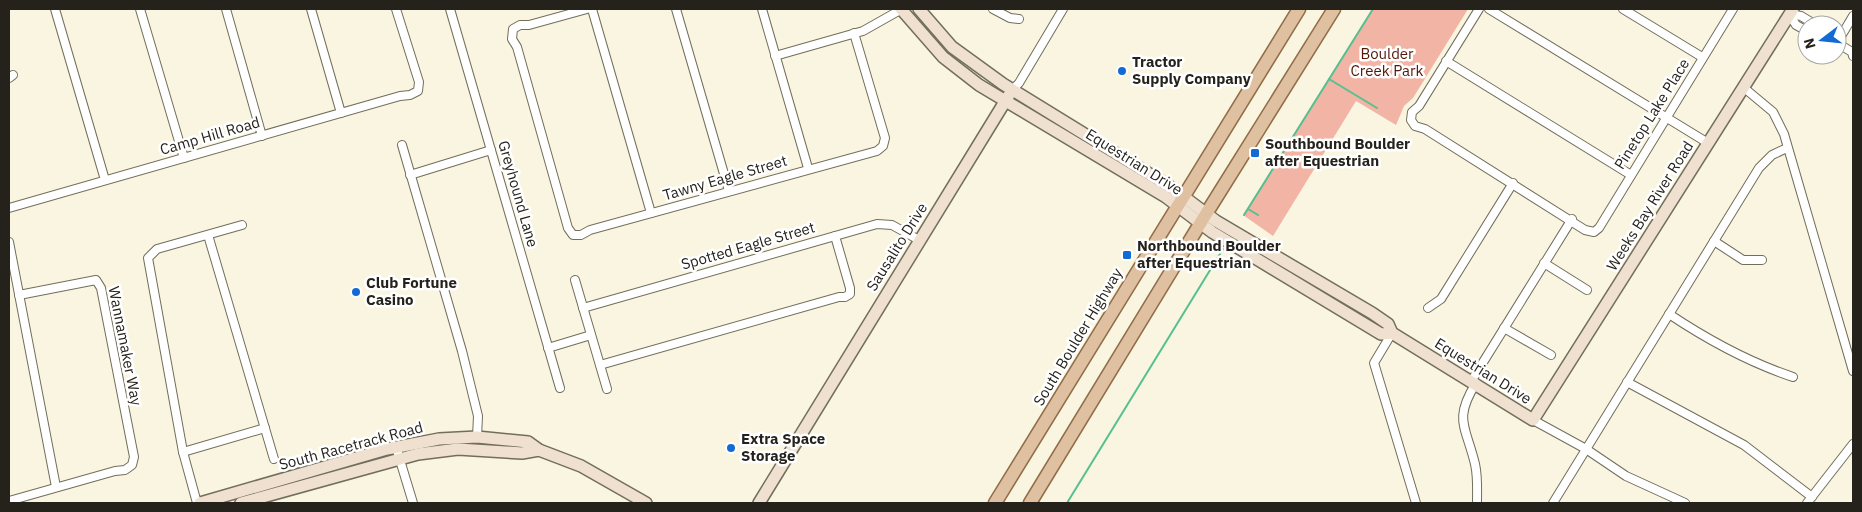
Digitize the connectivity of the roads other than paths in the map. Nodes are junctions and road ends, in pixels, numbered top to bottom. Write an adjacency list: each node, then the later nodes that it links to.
1 (55, 9): 42 (street)
2 (140, 9): 38 (street)
3 (226, 9): 33 (street)
4 (311, 9): 31 (street)
5 (396, 9): 31 (street, Camp Hill Road)
6 (450, 9): 37 (street, Greyhound Lane)
7 (587, 9): 47 (street, Tawny Eagle Street)
8 (592, 9): 47 (street)
9 (676, 9): 44 (street)
10 (762, 9): 25 (street)
11 (902, 9): 24 (street); 30 (street, Equestrian Drive)
12 (919, 9): 29 (street, Equestrian Drive)
13 (993, 9): 22 (street)
14 (1062, 9): 29 (street, Sausalito Drive)
15 (1299, 9): 45 (main road, South Boulder Highway)
16 (1334, 9): 48 (main road)
17 (1479, 9): 27 (street)
18 (1489, 9): 32 (street)
19 (1623, 9): 26 (street)
20 (1733, 9): 26 (street, Pinetop Lake Place)
21 (1791, 12): 23 (street); 28 (street, Weeks Bay River Road)
22 (1019, 19)
23 (1797, 26)
24 (854, 34): 25 (street); 39 (street, Tawny Eagle Street)
25 (775, 56): 39 (street)
26 (1702, 57): 32 (street, Pinetop Lake Place)
27 (1446, 61): 41 (street); 43 (street)
28 (1743, 87): 34 (street, Weeks Bay River Road); 36 (street)
29 (1012, 90): 30 (street, Sausalito Drive); 45 (street, Equestrian Drive)
30 (1005, 101): 45 (street, Equestrian Drive); 53 (street, Sausalito Drive)
31 (341, 113): 33 (street, Camp Hill Road)
32 (1667, 118): 34 (street); 41 (street, Pinetop Lake Place)
33 (262, 136): 38 (street, Camp Hill Road)
34 (1708, 142): 76 (street, Weeks Bay River Road)
35 (402, 146): 40 (street)
36 (1787, 148): 54 (street); 70 (street)
37 (491, 150): 40 (street); 67 (street, Greyhound Lane)
38 (184, 158): 42 (street, Camp Hill Road)
39 (808, 168): 44 (street, Tawny Eagle Street)
40 (410, 174): 78 (street)
41 (1630, 175): 49 (street, Pinetop Lake Place)
42 (105, 180): 46 (street, Camp Hill Road)
43 (1513, 183): 49 (street); 62 (street)
44 (729, 191): 47 (street, Tawny Eagle Street)
45 (1180, 202): 48 (street, Equestrian Drive); 94 (main road, South Boulder Highway)
46 (9, 208)
47 (651, 213)
48 (1203, 219): 65 (street, Equestrian Drive); 95 (main road)
49 (1572, 220): 57 (street)
50 (242, 225): 51 (street)
51 (208, 235): 77 (street); 82 (street)
52 (835, 236): 53 (street, Spotted Eagle Street); 61 (street, Spotted Eagle Street); 69 (street)
53 (919, 240): 93 (street, Sausalito Drive)
54 (1714, 241): 56 (street); 63 (street)
55 (9, 242): 60 (street)
56 (1762, 260)
57 (1544, 263): 59 (street); 64 (street)
58 (575, 280): 61 (street)
59 (1587, 290)
60 (19, 295): 85 (street); 85 (street, Wannamaker Way)
61 (583, 308): 66 (street)
62 (1428, 308)
63 (1669, 314): 71 (street); 73 (street)
64 (1504, 328): 68 (street); 72 (street)
65 (1392, 333): 72 (street, Equestrian Drive); 96 (street)
66 (591, 336): 67 (street); 69 (street)
67 (548, 348): 74 (street, Greyhound Lane)
68 (1552, 355)
69 (600, 364): 75 (street)
70 (1853, 370)
71 (1793, 377)
72 (1474, 382): 76 (street, Equestrian Drive); 97 (street)
73 (1627, 382): 80 (street); 87 (street)
74 (560, 388)
75 (607, 389)
76 (1533, 420): 80 (street)
77 (265, 428): 82 (street); 84 (street)
78 (477, 437): 81 (street, South Racetrack Road); 83 (street, South Racetrack Road)
79 (1853, 444): 87 (street)
80 (1586, 449): 98 (street); 99 (street)
81 (539, 450): 83 (street, South Racetrack Road); 92 (street, South Racetrack Road)
82 (183, 452): 89 (street)
83 (398, 453): 86 (street, South Racetrack Road); 91 (street)
84 (274, 459)
85 (56, 487): 88 (street)
86 (272, 489): 89 (street, South Racetrack Road); 90 (street, South Racetrack Road)
87 (1809, 500)
88 (9, 501)
89 (198, 503)
90 (242, 503)
91 (413, 503)
92 (646, 503)
93 (759, 503)
94 (995, 503)
95 (1030, 503)
96 (1416, 503)
97 (1477, 503)
98 (1553, 503)
99 (1685, 503)

